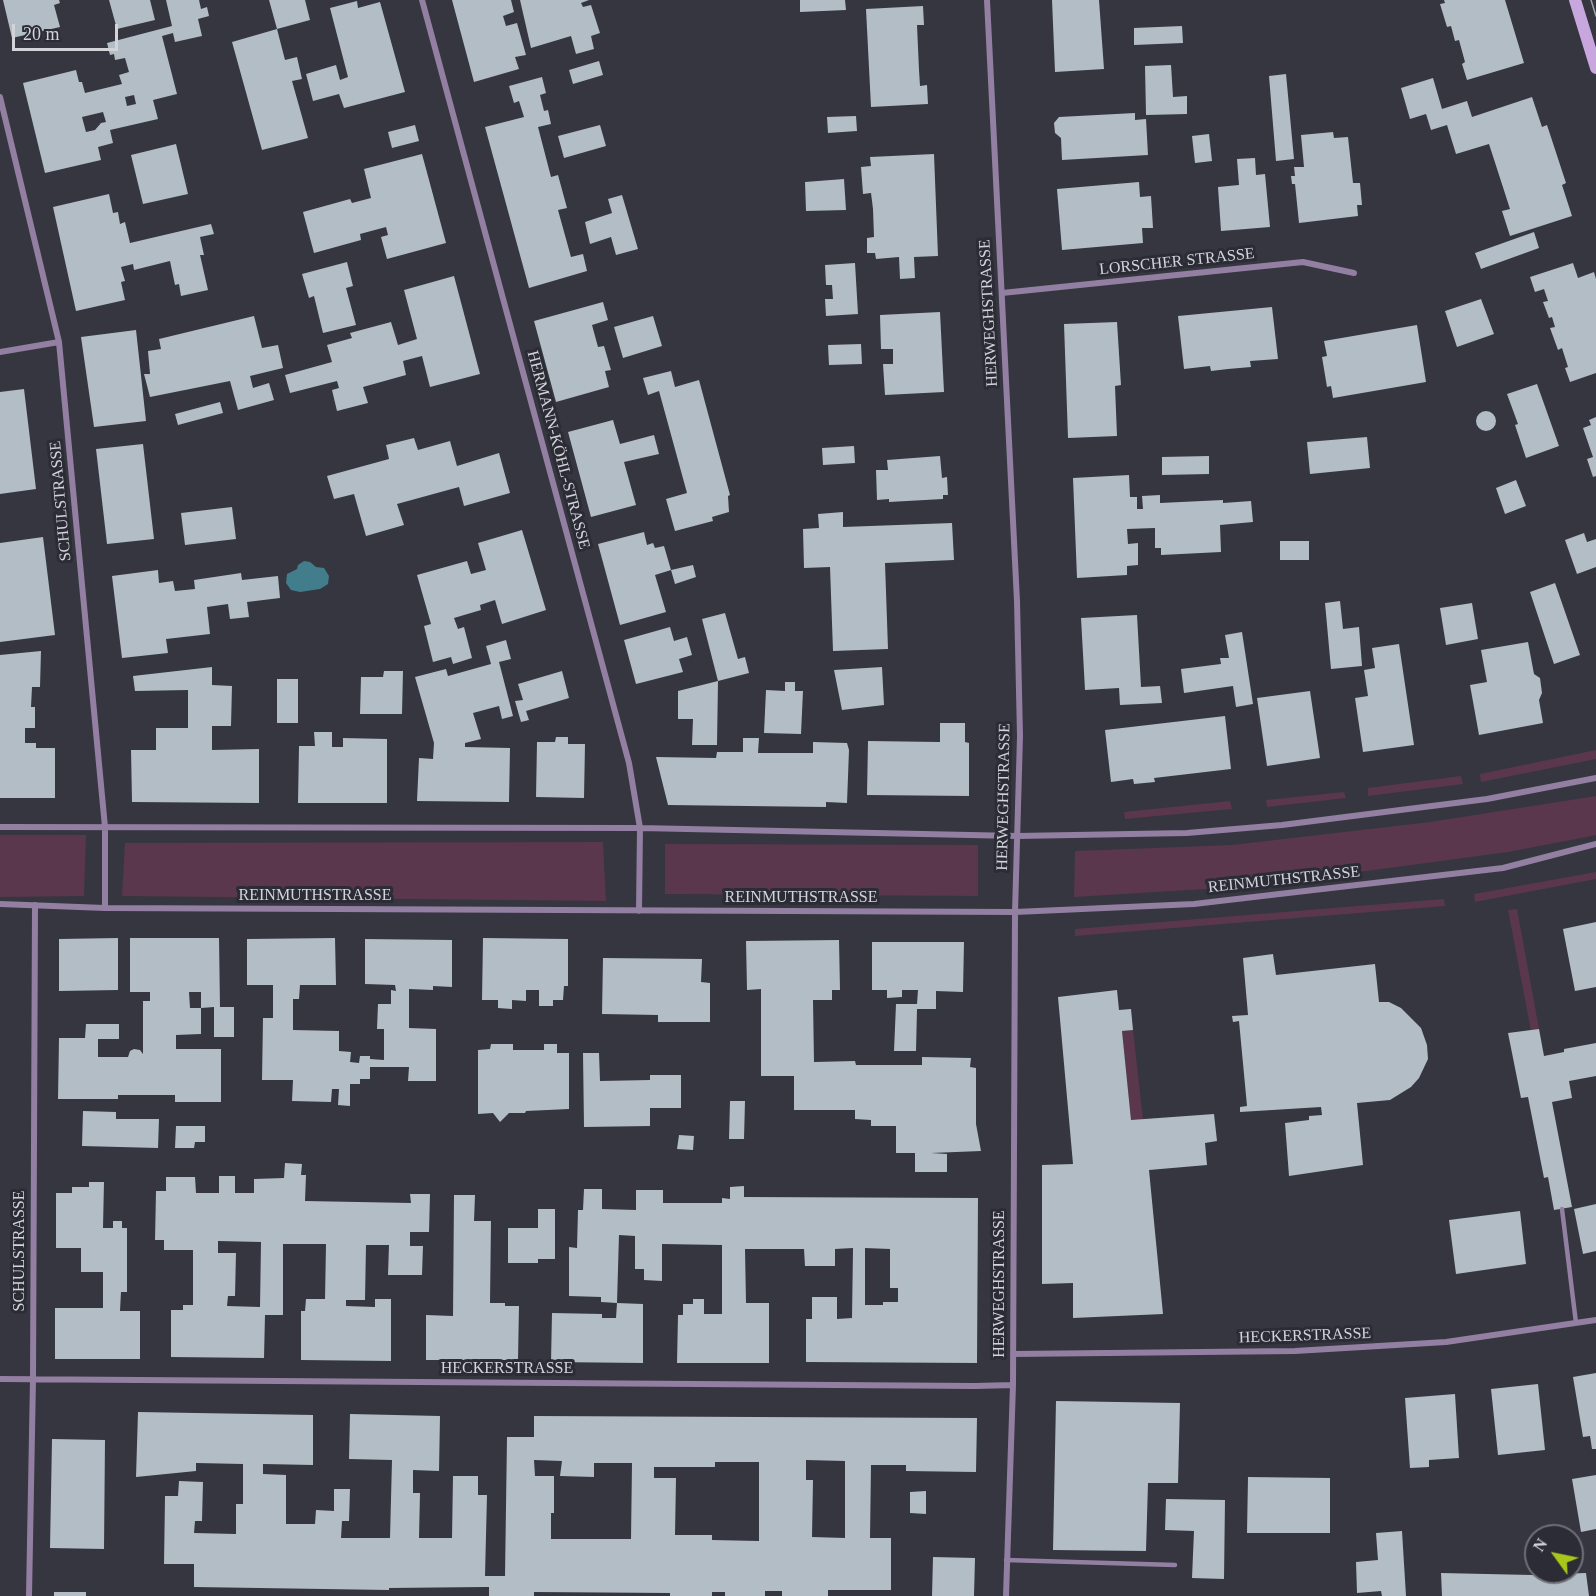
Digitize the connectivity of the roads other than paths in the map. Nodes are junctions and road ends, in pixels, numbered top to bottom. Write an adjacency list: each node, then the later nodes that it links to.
1 (422, 0): 13 (street, HERMANN-KÖHL-STRASSE)
2 (987, 0): 7 (street, HERWEGHSTRASSE)
3 (1575, 0): 4 (main road)
4 (1596, 68)
5 (0, 97): 8 (street, SCHULSTRASSE)
6 (1354, 273): 7 (street, LORSCHER STRASSE)
7 (1002, 294): 14 (street, HERWEGHSTRASSE)
8 (59, 342): 9 (street); 12 (street, SCHULSTRASSE)
9 (0, 352)
10 (1596, 778): 14 (street)
11 (0, 827): 12 (street)
12 (105, 827): 13 (street); 18 (street, SCHULSTRASSE)
13 (640, 828): 14 (street); 19 (street, HERMANN-KÖHL-STRASSE)
14 (1017, 836): 20 (street, HERWEGHSTRASSE)
15 (1596, 844): 20 (street, REINMUTHSTRASSE)
16 (0, 904): 17 (street, REINMUTHSTRASSE)
17 (36, 905): 18 (street, REINMUTHSTRASSE); 26 (street, SCHULSTRASSE)
18 (105, 908): 19 (street, REINMUTHSTRASSE)
19 (639, 911): 20 (street, REINMUTHSTRASSE)
20 (1015, 912): 24 (street, HERWEGHSTRASSE)
21 (1562, 1209): 23 (lane)
22 (1596, 1320): 23 (street, HECKERSTRASSE)
23 (1576, 1323): 24 (street, HECKERSTRASSE)
24 (1013, 1354): 27 (street, HERWEGHSTRASSE)
25 (0, 1379): 26 (street, HECKERSTRASSE)
26 (33, 1379): 27 (street, HECKERSTRASSE); 30 (street, SCHULSTRASSE)
27 (1013, 1384): 28 (street, HERWEGHSTRASSE)
28 (1006, 1560): 29 (lane); 31 (street, HERWEGHSTRASSE)
29 (1175, 1565)
30 (29, 1596)
31 (1006, 1596)

